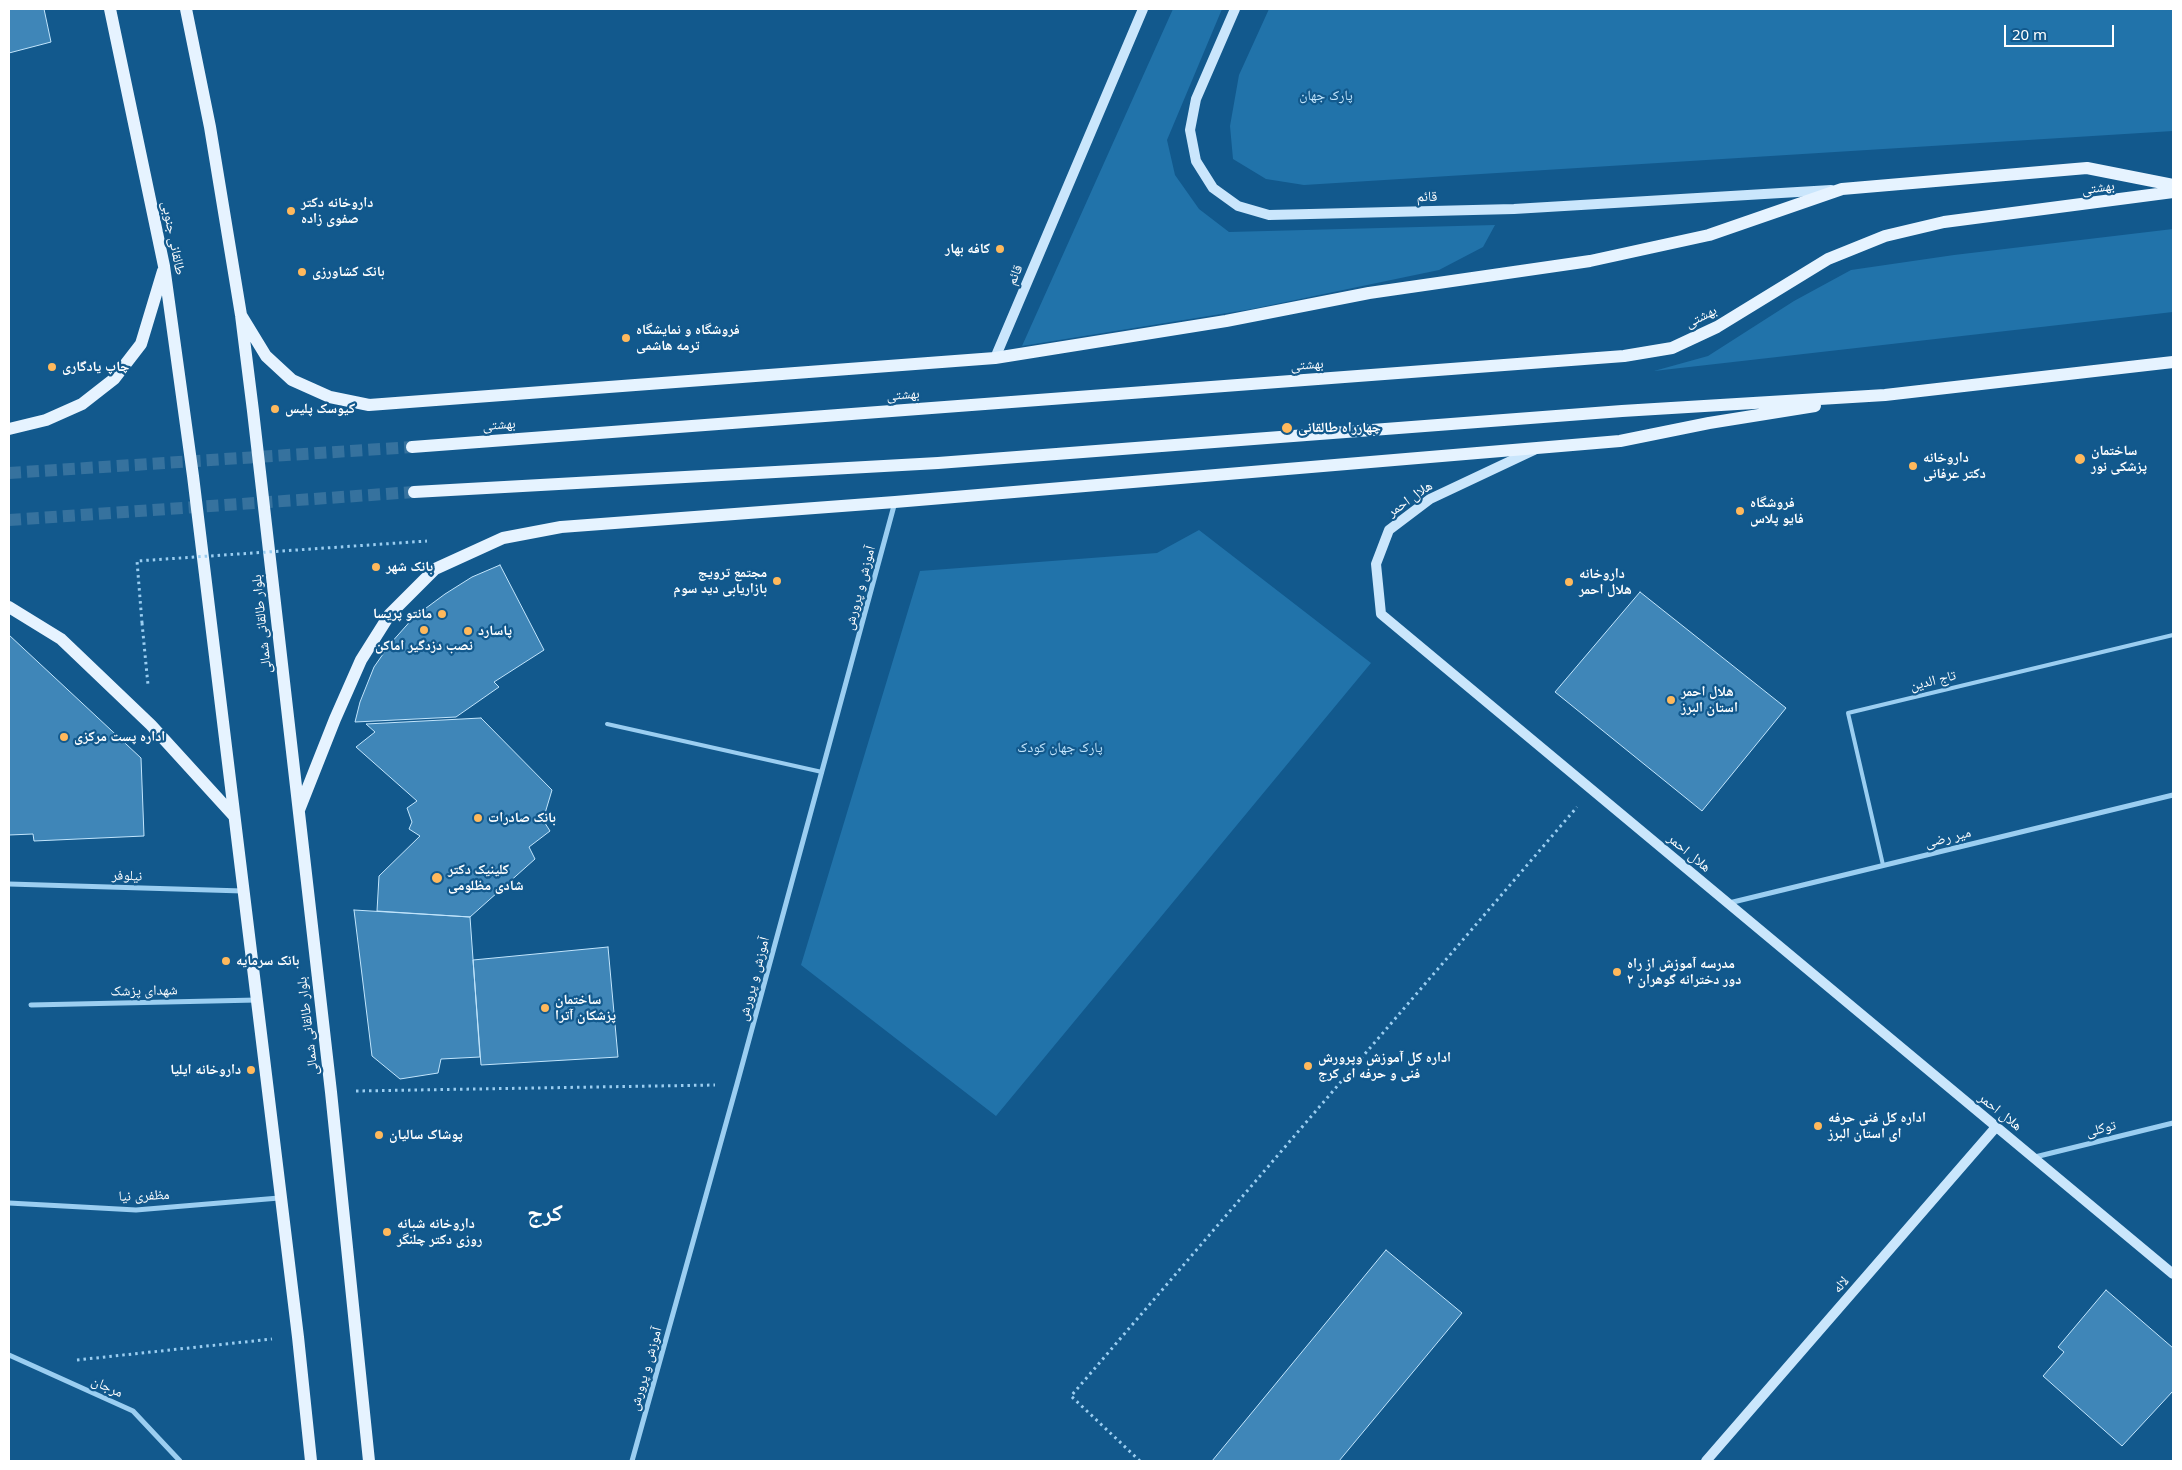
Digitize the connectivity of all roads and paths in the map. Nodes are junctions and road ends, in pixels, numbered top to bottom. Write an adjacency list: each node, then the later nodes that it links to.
1 (110, 9): 8 (main road, طالقانی جنوبی)
2 (186, 9): 9 (main road)
3 (1142, 9): 10 (street, قائم)
4 (1235, 9): 6 (street, قائم)
5 (2173, 186): 6 (main road)
6 (1842, 189): 10 (main road)
7 (2173, 192): 14 (main road, بهشتى)
8 (164, 266): 13 (main road); 27 (main road, طالقانی جنوبی)
9 (241, 316): 10 (main road); 26 (main road, بلوار طالقانی شمالی)
10 (995, 358)
11 (2173, 362): 12 (main road)
12 (1885, 395): 15 (main road); 16 (main road)
13 (9, 429)
14 (412, 447)
15 (1534, 450): 17 (main road); 24 (street, هلال احمر)
16 (414, 492)
17 (895, 502): 23 (street, آموزش و پرورش); 26 (main road)
18 (427, 541): 22 (path, bridge)
19 (9, 607): 22 (main road)
20 (2173, 635): 28 (lane, تاج الدین)
21 (607, 724): 23 (lane)
22 (151, 725): 27 (main road)
23 (822, 772): 34 (street, آموزش و پرورش)
24 (1592, 789): 31 (street, هلال احمر); 49 (path)
25 (2173, 795): 28 (street, میر رضی)
26 (299, 810): 35 (main road, بلوار طالقانی شمالی)
27 (234, 816): 30 (main road)
28 (1883, 865): 31 (street, میر رضی)
29 (9, 884): 30 (street, نیلوفر)
30 (244, 891): 32 (main road)
31 (1728, 903): 37 (street, هلال احمر)
32 (257, 1000): 33 (street, شهدای پزشک); 39 (main road)
33 (31, 1005)
34 (737, 1084): 35 (path); 48 (street, آموزش و پرورش)
35 (331, 1092): 47 (main road, بلوار طالقانی شمالی)
36 (2173, 1123): 38 (street, توکلی)
37 (1996, 1127): 38 (street, هلال احمر); 50 (street, لاله)
38 (2035, 1157): 41 (street, هلال احمر)
39 (280, 1198): 40 (street, مظفری نیا); 42 (main road)
40 (9, 1203)
41 (2173, 1274)
42 (298, 1336): 44 (path); 46 (main road)
43 (9, 1355): 44 (street, مرجان)
44 (31, 1365): 45 (street, مرجان)
45 (180, 1461)
46 (311, 1461)
47 (370, 1461)
48 (632, 1461)
49 (1140, 1461)
50 (1706, 1461)

